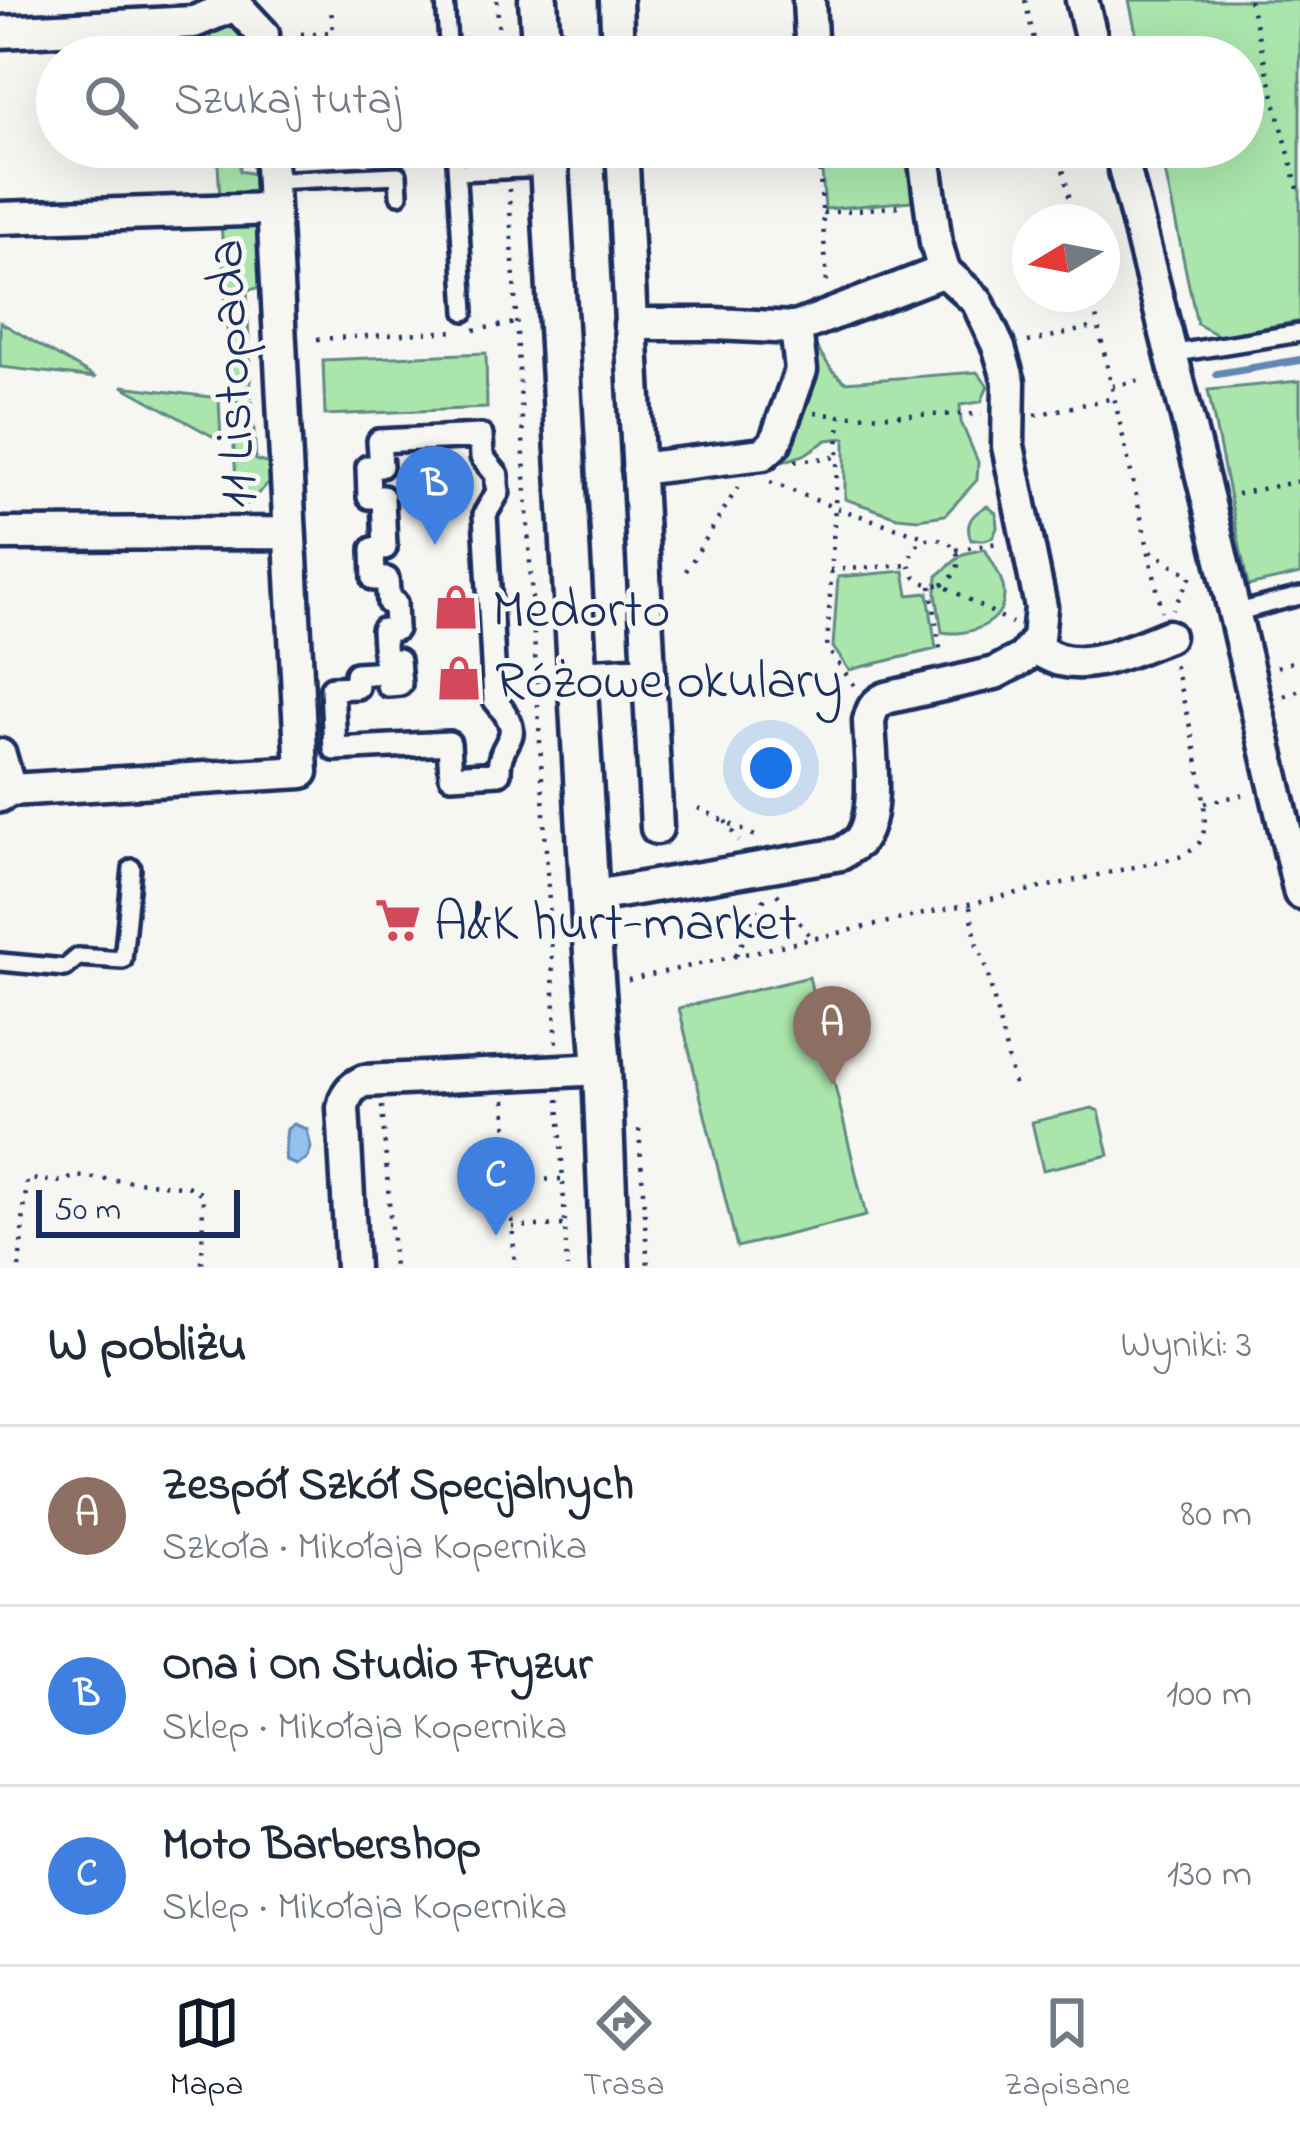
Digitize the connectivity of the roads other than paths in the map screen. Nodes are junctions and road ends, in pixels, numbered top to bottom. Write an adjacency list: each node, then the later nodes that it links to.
1 (445, 0): 9 (lane)
2 (538, 0): 10 (street)
3 (616, 0): 11 (street)
4 (809, 0): 12 (street)
5 (1082, 0): 13 (street)
6 (233, 3): 7 (street); 8 (street)
7 (0, 32)
8 (263, 36)
9 (447, 36)
10 (541, 36)
11 (617, 36)
12 (811, 36)
13 (1091, 36)
14 (271, 168): 23 (street, 11 Listopada)
15 (457, 168): 21 (lane)
16 (483, 168): 21 (lane)
17 (549, 168): 40 (street)
18 (623, 168): 27 (street)
19 (926, 168): 25 (street)
20 (1124, 168): 30 (street)
21 (457, 172): 26 (lane)
22 (399, 194): 23 (lane)
23 (272, 195): 24 (street, 11 Listopada); 33 (street, 11 Listopada)
24 (0, 218)
25 (944, 271): 28 (street); 38 (street)
26 (465, 312)
27 (630, 324): 28 (street); 32 (street)
28 (796, 328): 32 (street)
29 (1300, 333): 30 (lane)
30 (1170, 354): 36 (street)
31 (379, 441): 31 (street)
32 (638, 469): 39 (street)
33 (288, 533): 34 (street, 11 Listopada); 42 (street, 11 Listopada)
34 (0, 534)
35 (1300, 596): 36 (lane)
36 (1234, 613): 43 (street)
37 (1168, 636): 38 (street)
38 (1035, 642): 47 (street)
39 (649, 672): 40 (street); 44 (street)
40 (577, 676): 47 (street)
41 (0, 755): 42 (street, 11 Listopada)
42 (5, 793)
43 (1292, 825): 46 (street)
44 (657, 828)
45 (132, 868): 48 (lane)
46 (1300, 893)
47 (589, 897): 49 (street)
48 (0, 962)
49 (602, 1069): 50 (street); 51 (street)
50 (352, 1268)
51 (610, 1268)

